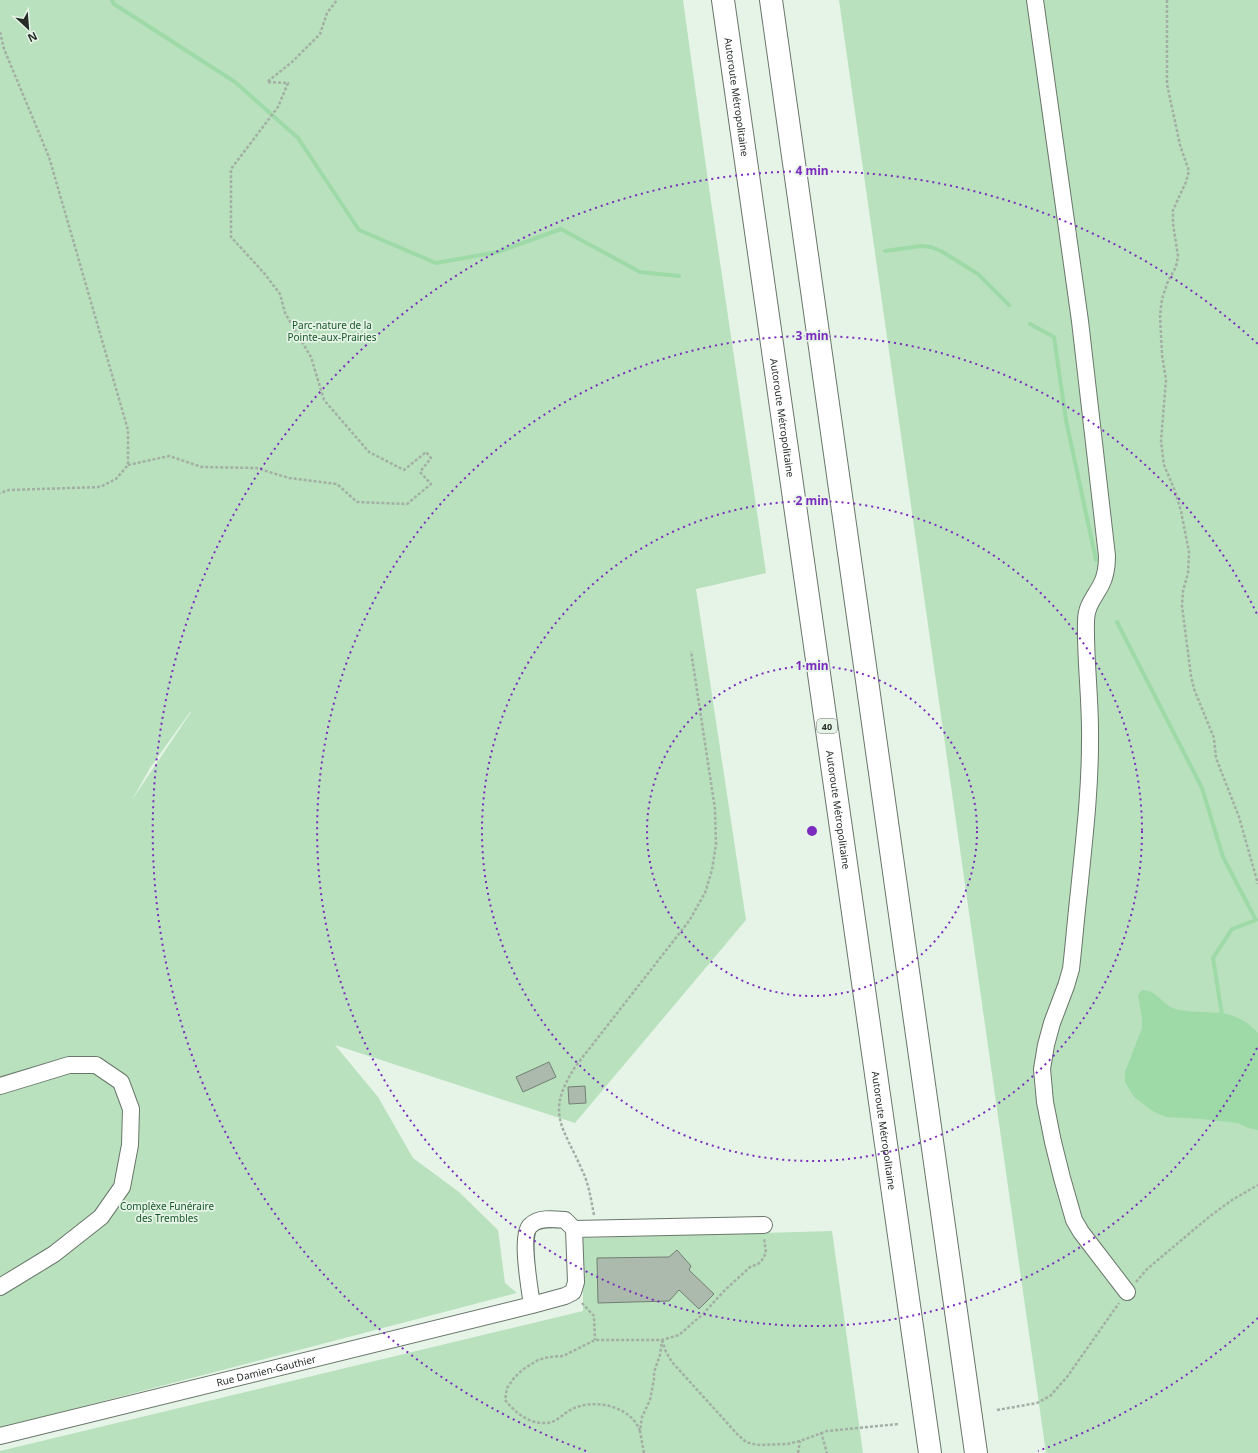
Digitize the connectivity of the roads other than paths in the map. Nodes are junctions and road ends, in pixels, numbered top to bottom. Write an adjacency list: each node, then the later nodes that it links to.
1 (723, 0): 11 (highway, Autoroute Métropolitaine / 40)
2 (771, 0): 12 (highway)
3 (1035, 0): 8 (street)
4 (0, 1086): 7 (street)
5 (764, 1225): 6 (street)
6 (574, 1230): 9 (street, Rue Damien-Gauthier); 9 (street)
7 (0, 1287)
8 (1127, 1292)
9 (532, 1305): 10 (street, Rue Damien-Gauthier)
10 (0, 1436)
11 (930, 1453)
12 (976, 1453)

